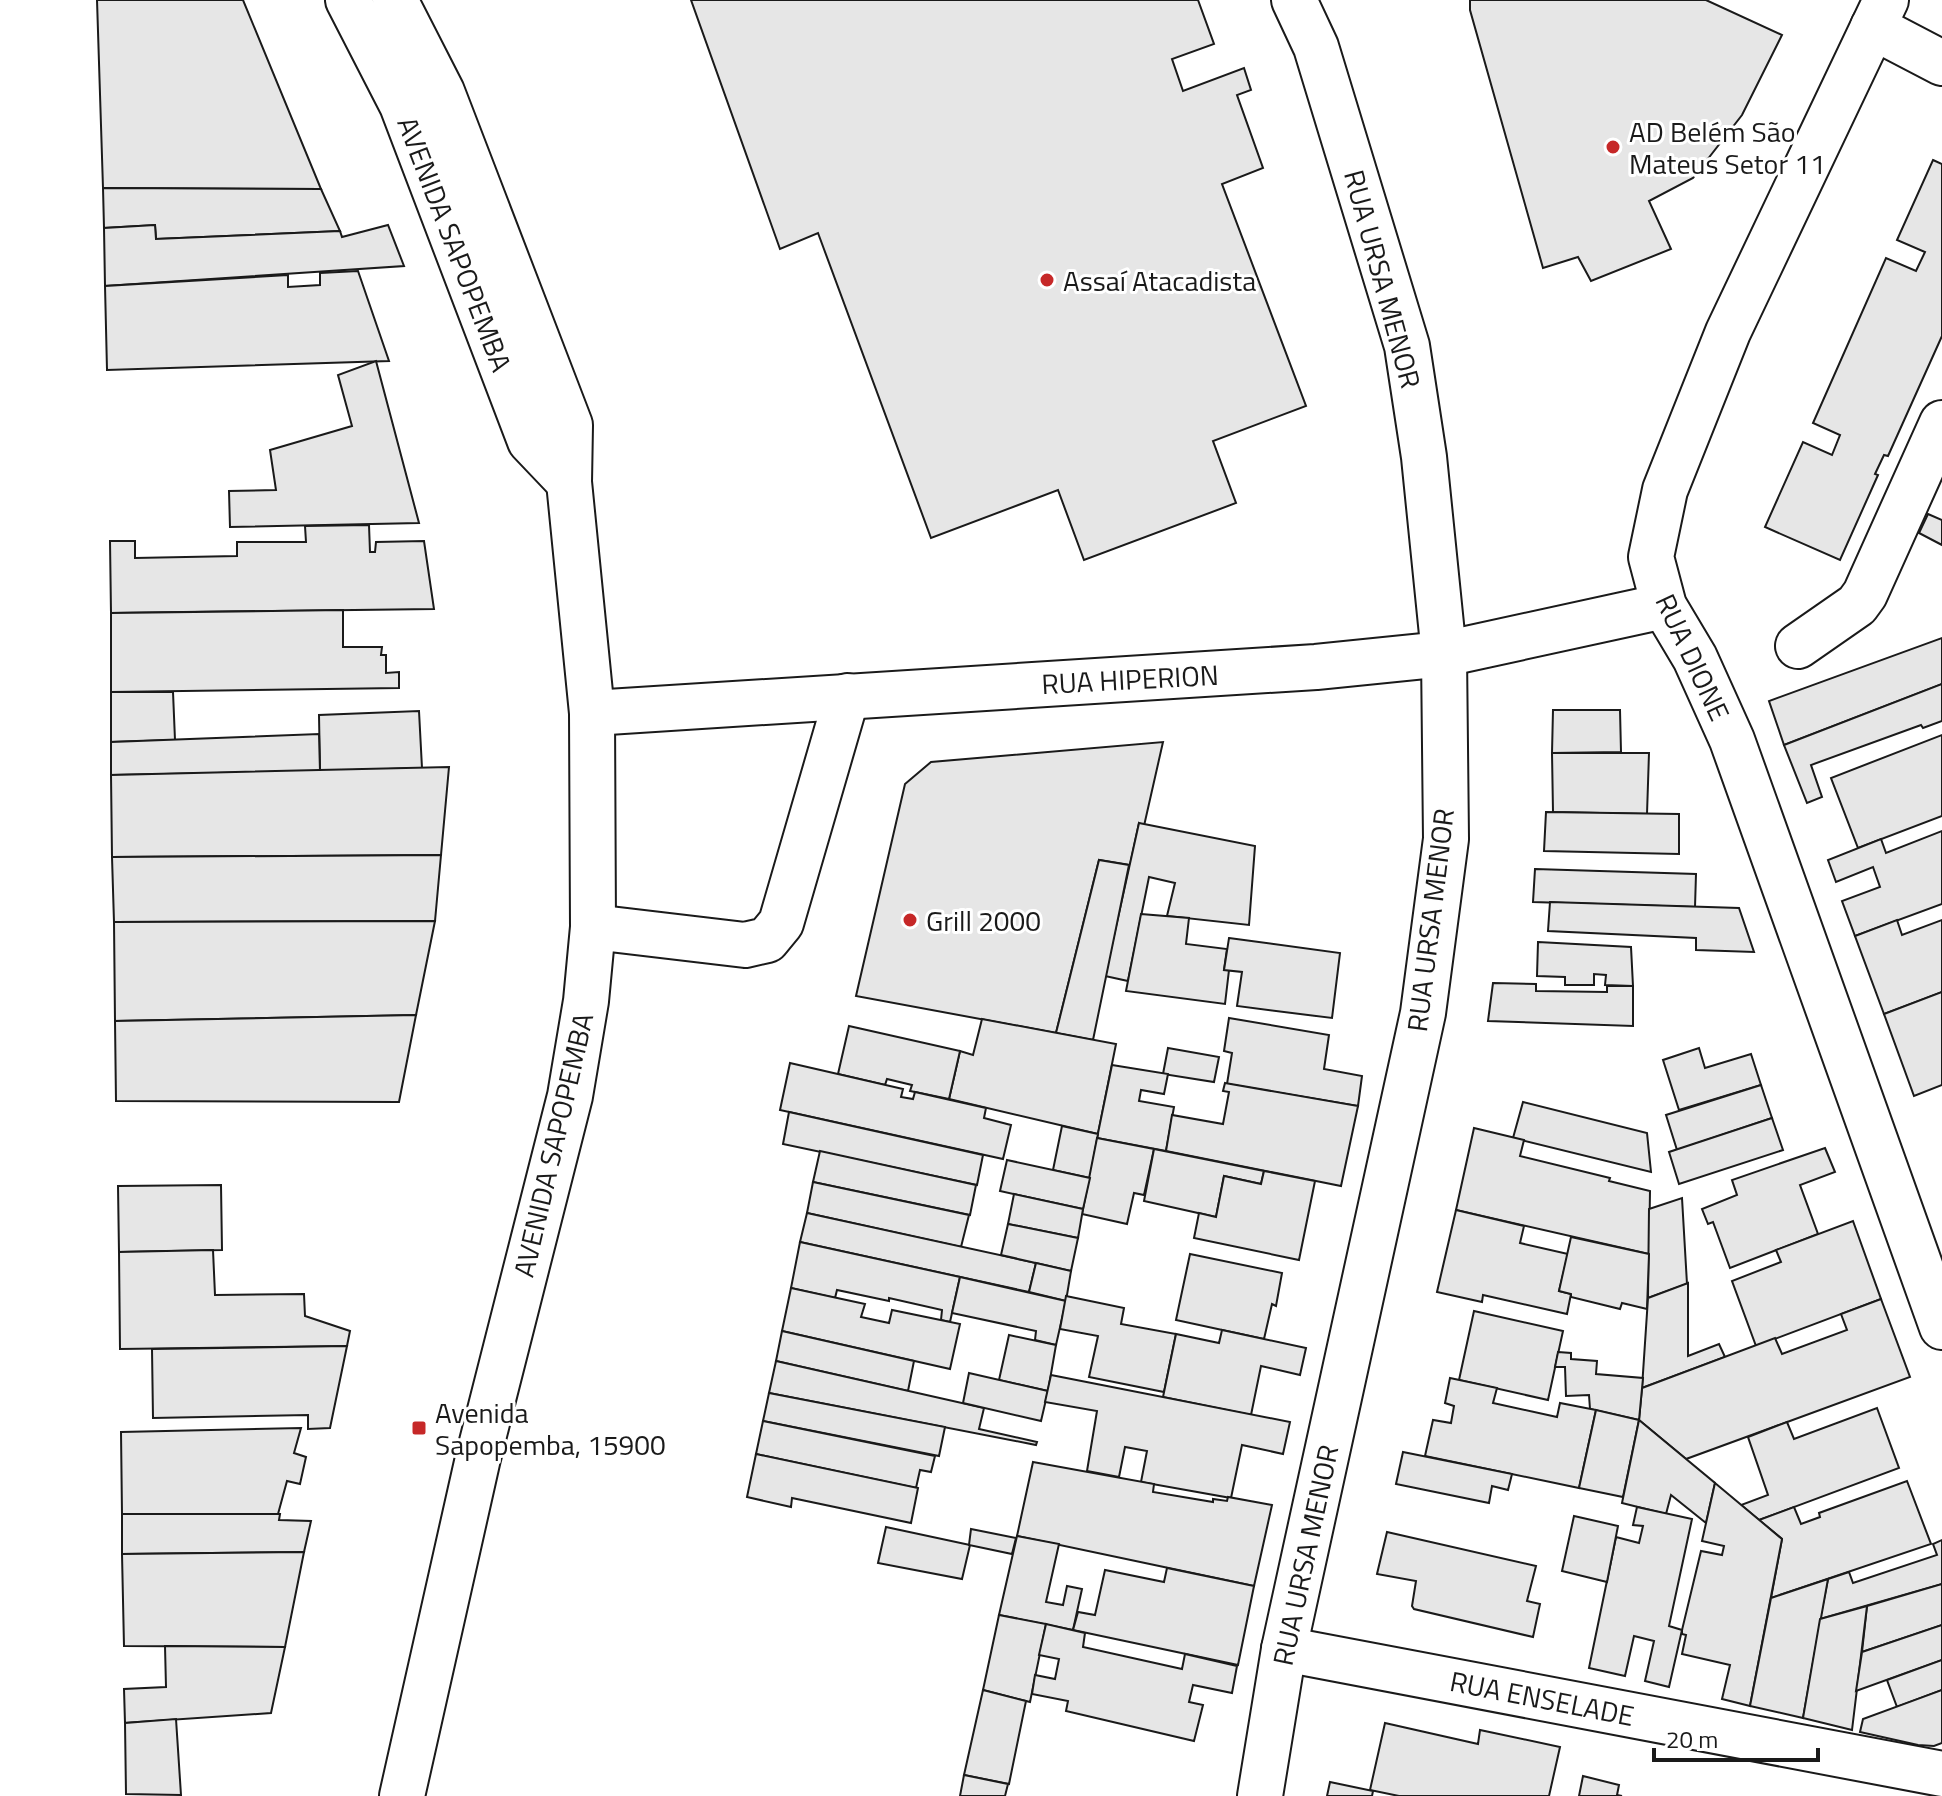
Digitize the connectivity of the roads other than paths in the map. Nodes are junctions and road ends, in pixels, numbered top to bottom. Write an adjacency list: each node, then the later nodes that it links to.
1 (348, 0): 7 (street, AVENIDA SAPOPEMBA)
2 (395, 0): 7 (street, AVENIDA SAPOPEMBA)
3 (1294, 0): 10 (street, RUA URSA MENOR)
4 (1882, 7): 5 (street); 8 (street, RUA DIONE)
5 (1942, 63)
6 (1942, 423): 9 (street)
7 (569, 482): 12 (street, AVENIDA SAPOPEMBA)
8 (1664, 606): 10 (street, RUA HIPERION); 14 (street, RUA DIONE)
9 (1798, 646)
10 (1444, 654): 11 (street, RUA HIPERION); 15 (street, RUA URSA MENOR)
11 (847, 696): 12 (street, RUA HIPERION); 13 (street)
12 (592, 713): 13 (street, AVENIDA SAPOPEMBA)
13 (593, 927): 17 (street, AVENIDA SAPOPEMBA)
14 (1942, 1327)
15 (1284, 1649): 16 (street, RUA ENSELADE); 18 (street, RUA URSA MENOR)
16 (1942, 1774)
17 (402, 1796)
18 (1260, 1796)

